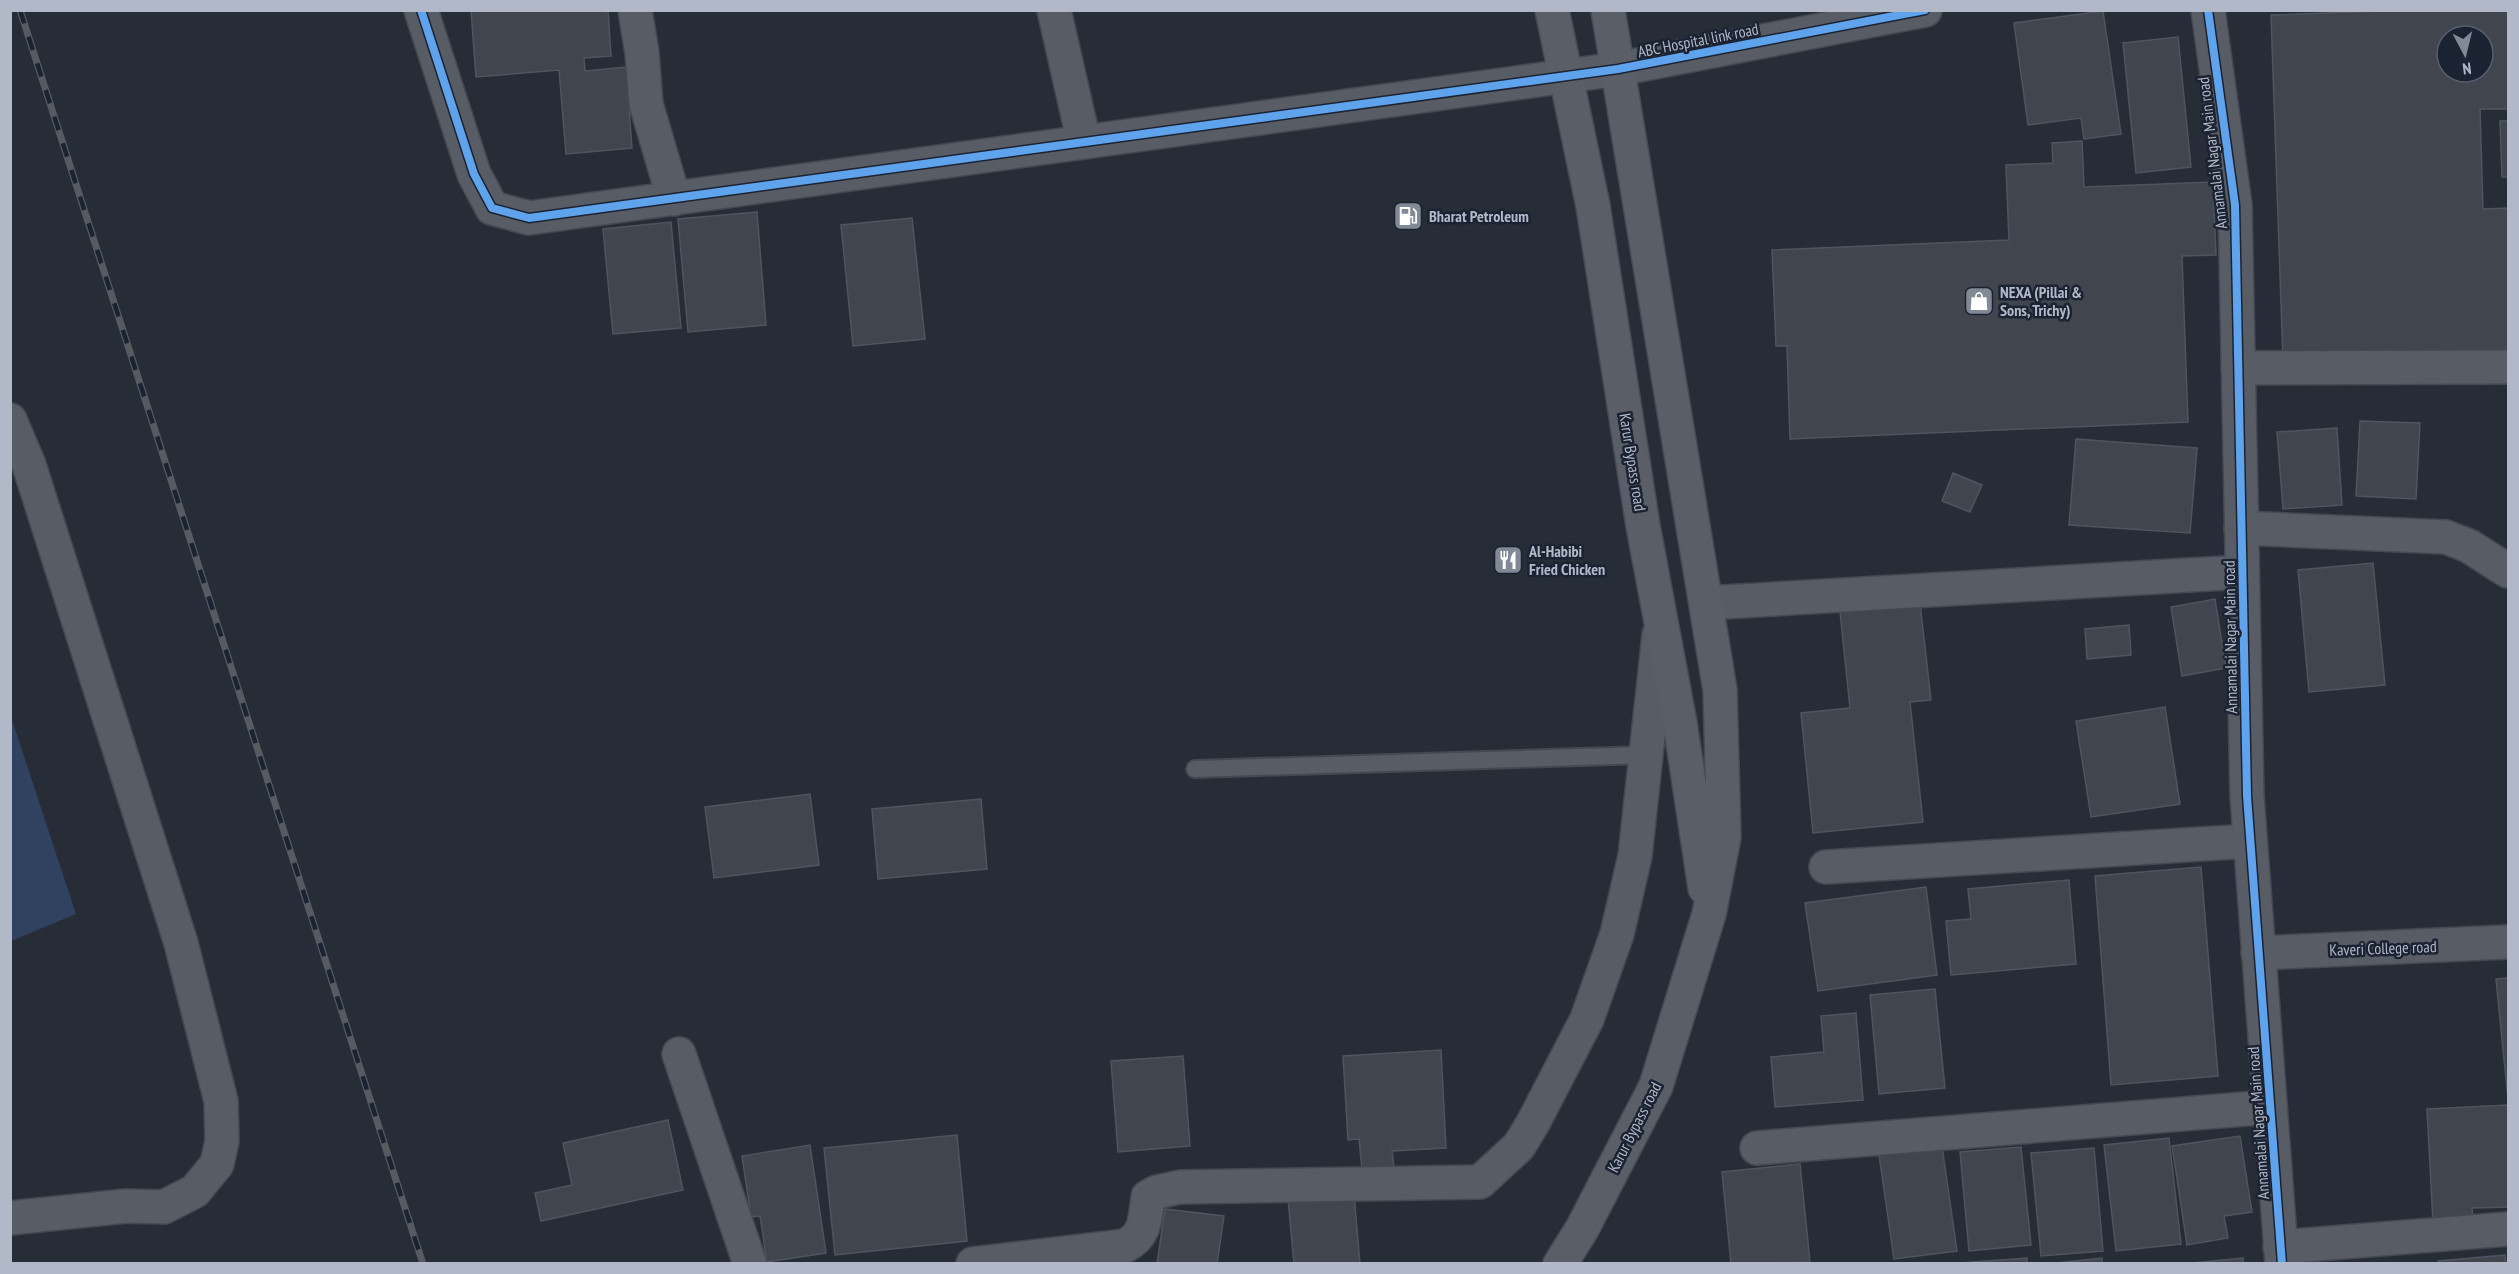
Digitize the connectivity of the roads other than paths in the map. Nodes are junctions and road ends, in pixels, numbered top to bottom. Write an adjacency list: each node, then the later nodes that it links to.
1 (421, 10): 11 (street, ABC Hospital link road)
2 (635, 10): 11 (street)
3 (1054, 10): 10 (street)
4 (1552, 10): 9 (main road, Karur Bypass road)
5 (1608, 10): 8 (main road, Karur Bypass road)
6 (1925, 10): 8 (street, ABC Hospital link road)
7 (2208, 10): 13 (street, Annamalai Nagar Main road)
8 (1618, 69): 9 (street, ABC Hospital link road); 18 (main road, Karur Bypass road)
9 (1564, 76): 10 (street, ABC Hospital link road); 19 (main road, Karur Bypass road)
10 (1084, 141): 11 (street, ABC Hospital link road)
11 (674, 199)
12 (2508, 367): 13 (street)
13 (2238, 368): 15 (street, Annamalai Nagar Main road)
14 (10, 420): 30 (street)
15 (2241, 528): 16 (street); 17 (street, Annamalai Nagar Main road)
16 (2508, 571)
17 (2242, 572): 18 (street); 22 (street, Annamalai Nagar Main road)
18 (1706, 603): 24 (main road, Karur Bypass road)
19 (1660, 625): 20 (street); 24 (main road, Karur Bypass road)
20 (1646, 755): 21 (lane); 34 (street)
21 (1195, 769)
22 (2250, 841): 23 (street); 26 (street, Annamalai Nagar Main road)
23 (1826, 867)
24 (1709, 914): 35 (main road, Karur Bypass road)
25 (2508, 942): 26 (street, Kaveri College road)
26 (2258, 953): 28 (street, Annamalai Nagar Main road)
27 (679, 1054): 33 (street)
28 (2270, 1107): 29 (street); 32 (street, Annamalai Nagar Main road)
29 (1757, 1148)
30 (10, 1218)
31 (2508, 1229): 32 (street)
32 (2281, 1255)
33 (750, 1263)
34 (973, 1263)
35 (1560, 1263)

